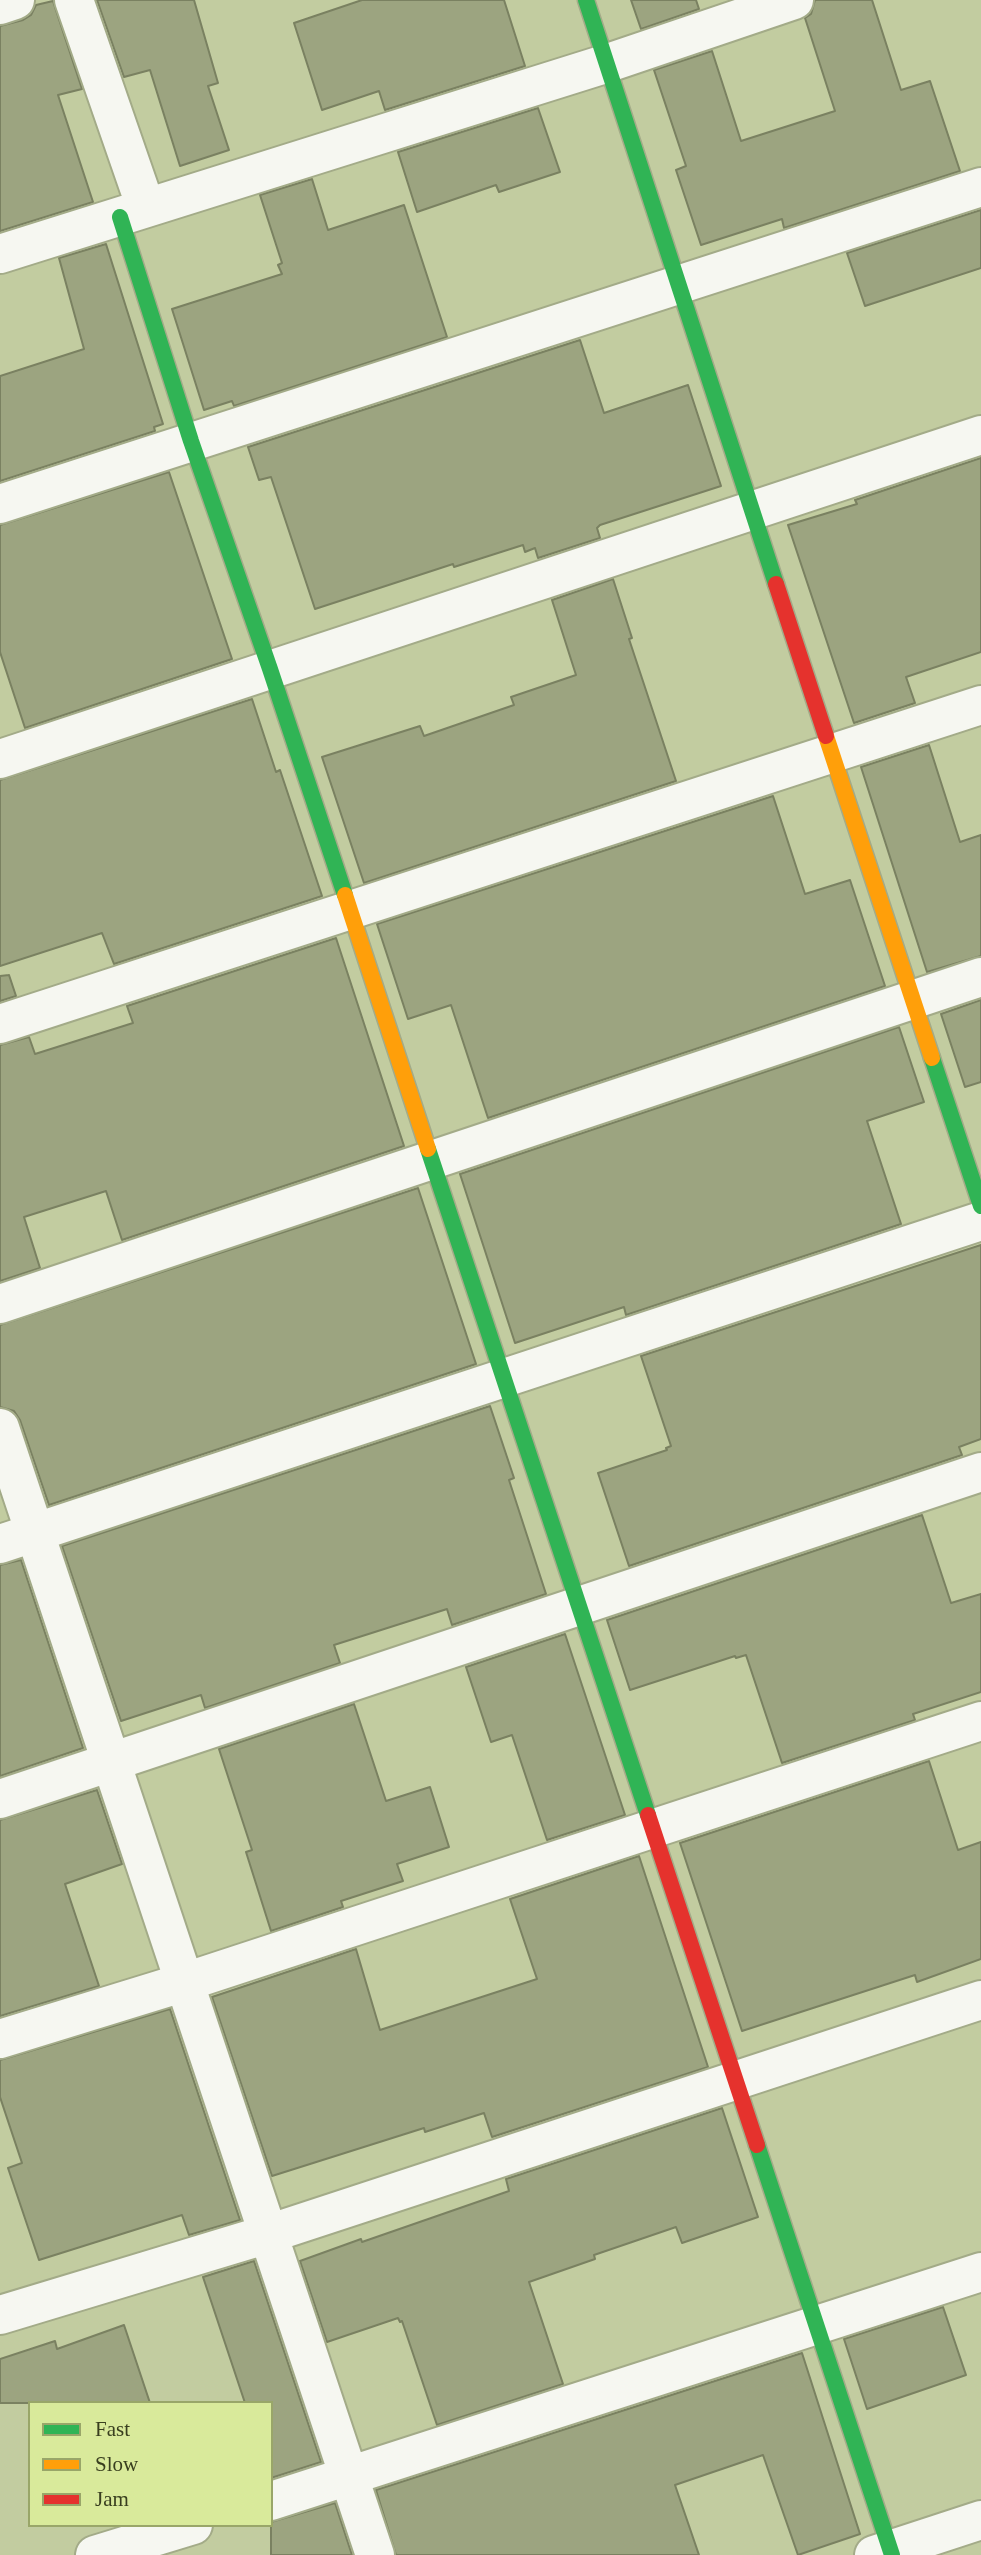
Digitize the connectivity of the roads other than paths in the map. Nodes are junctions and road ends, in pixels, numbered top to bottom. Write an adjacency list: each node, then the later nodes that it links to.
1 (15, 0): 5 (street)
2 (74, 0): 8 (street)
3 (586, 0): 6 (street)
4 (794, 0): 6 (street)
5 (0, 5)
6 (605, 64): 8 (street); 10 (street)
7 (981, 187): 10 (street)
8 (133, 212): 9 (street); 12 (street)
9 (0, 254)
10 (677, 285): 12 (street); 14 (street)
11 (981, 435): 14 (street)
12 (191, 441): 13 (street); 15 (street)
13 (0, 504)
14 (752, 510): 15 (street); 17 (street)
15 (270, 669): 18 (street); 19 (street)
16 (981, 705): 17 (street)
17 (831, 753): 19 (street); 21 (street)
18 (0, 759)
19 (349, 910): 22 (street); 23 (street)
20 (981, 977): 21 (street)
21 (913, 999): 23 (street); 24 (street)
22 (0, 1024)
23 (432, 1160): 26 (street); 27 (street)
24 (981, 1206)
25 (981, 1221): 27 (street)
26 (0, 1304)
27 (504, 1378): 30 (street); 31 (street)
28 (0, 1428): 30 (street)
29 (981, 1472): 31 (street)
30 (17, 1538): 33 (street)
31 (580, 1607): 33 (street); 35 (street)
32 (981, 1721): 35 (street)
33 (111, 1762): 34 (street); 36 (street)
34 (0, 1799)
35 (653, 1829): 36 (street); 39 (street)
36 (185, 1982): 38 (street); 40 (street)
37 (981, 2000): 39 (street)
38 (0, 2039)
39 (737, 2081): 40 (street); 43 (street)
40 (268, 2234): 42 (street); 44 (street)
41 (981, 2272): 43 (street)
42 (0, 2315)
43 (817, 2325): 44 (street); 48 (street)
44 (349, 2478): 45 (street); 50 (street)
45 (273, 2500)
46 (981, 2520): 48 (street)
47 (186, 2527): 49 (street)
48 (885, 2553)
49 (95, 2555)
50 (375, 2555)

